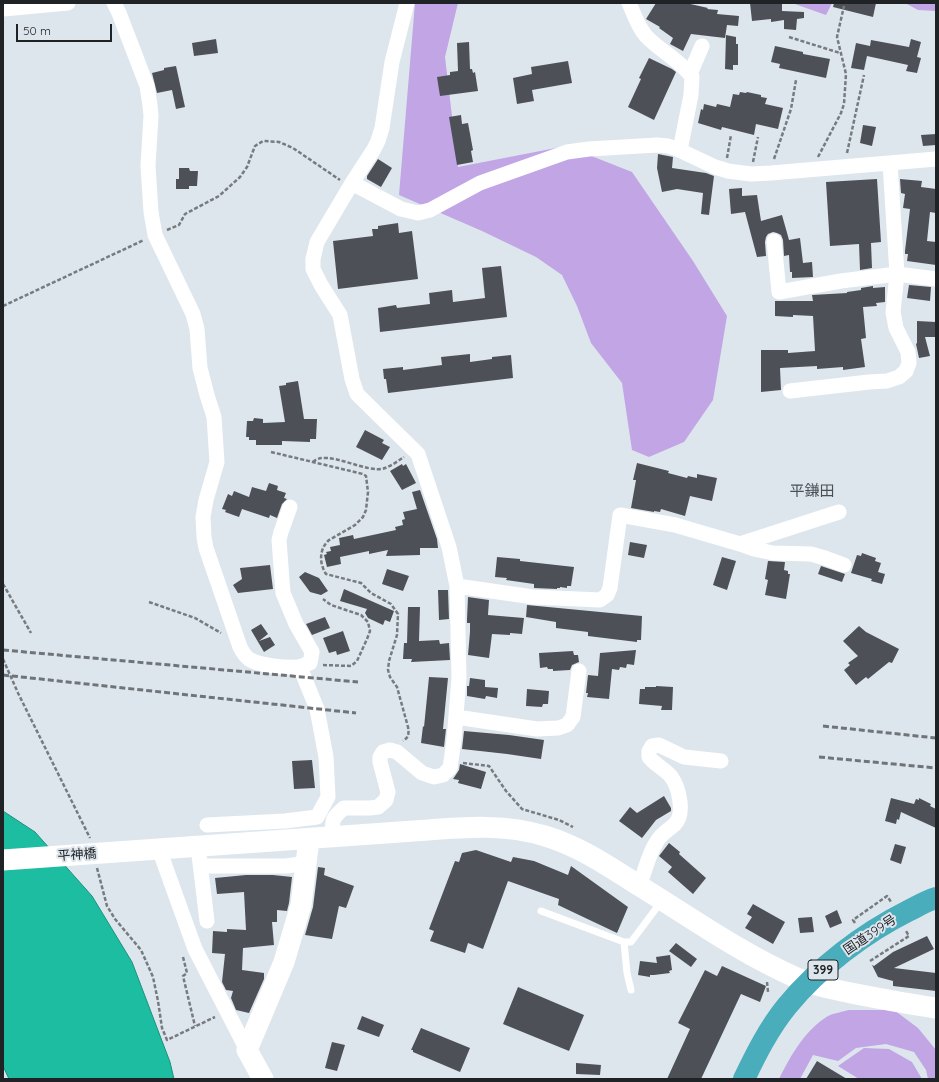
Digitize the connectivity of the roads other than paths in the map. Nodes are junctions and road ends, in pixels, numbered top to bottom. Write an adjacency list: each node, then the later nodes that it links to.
1 (68, 3): 5 (street)
2 (114, 3): 21 (street)
3 (407, 3): 11 (street)
4 (629, 3): 7 (street)
5 (3, 9)
6 (702, 46): 7 (street)
7 (690, 74): 8 (street)
8 (680, 150): 10 (street); 11 (street)
9 (936, 159): 10 (street)
10 (890, 163): 13 (street)
11 (351, 185): 20 (street)
12 (774, 241): 13 (street)
13 (897, 274): 14 (street); 15 (street)
14 (936, 279)
15 (790, 391)
16 (290, 507): 21 (street)
17 (839, 512): 18 (street)
18 (740, 544): 19 (street); 20 (street)
19 (844, 565)
20 (457, 586): 23 (street)
21 (305, 665): 26 (street)
22 (579, 671): 23 (street)
23 (456, 717): 27 (street)
24 (721, 761): 33 (street)
25 (207, 824): 26 (street)
26 (286, 831): 28 (street, 平神橋); 30 (street, 平神橋)
27 (333, 837): 28 (street, 平神橋); 33 (street, 平神橋)
28 (309, 839): 32 (street)
29 (155, 849): 30 (street, 平神橋); 31 (street, 平神橋); 42 (street)
30 (199, 854): 32 (street); 37 (street)
31 (3, 860)
32 (307, 861): 42 (street)
33 (639, 886): 35 (street, 平神橋)
34 (936, 898): 39 (highway, 国道399号 / 399)
35 (663, 900): 38 (lane); 39 (street, 平神橋)
36 (541, 911): 38 (lane)
37 (206, 921)
38 (624, 942): 40 (lane)
39 (809, 982): 41 (street, 平神橋); 44 (highway, 国道399号 / 399)
40 (631, 990)
41 (936, 1008)
42 (247, 1050): 43 (street)
43 (263, 1079)
44 (744, 1079)

